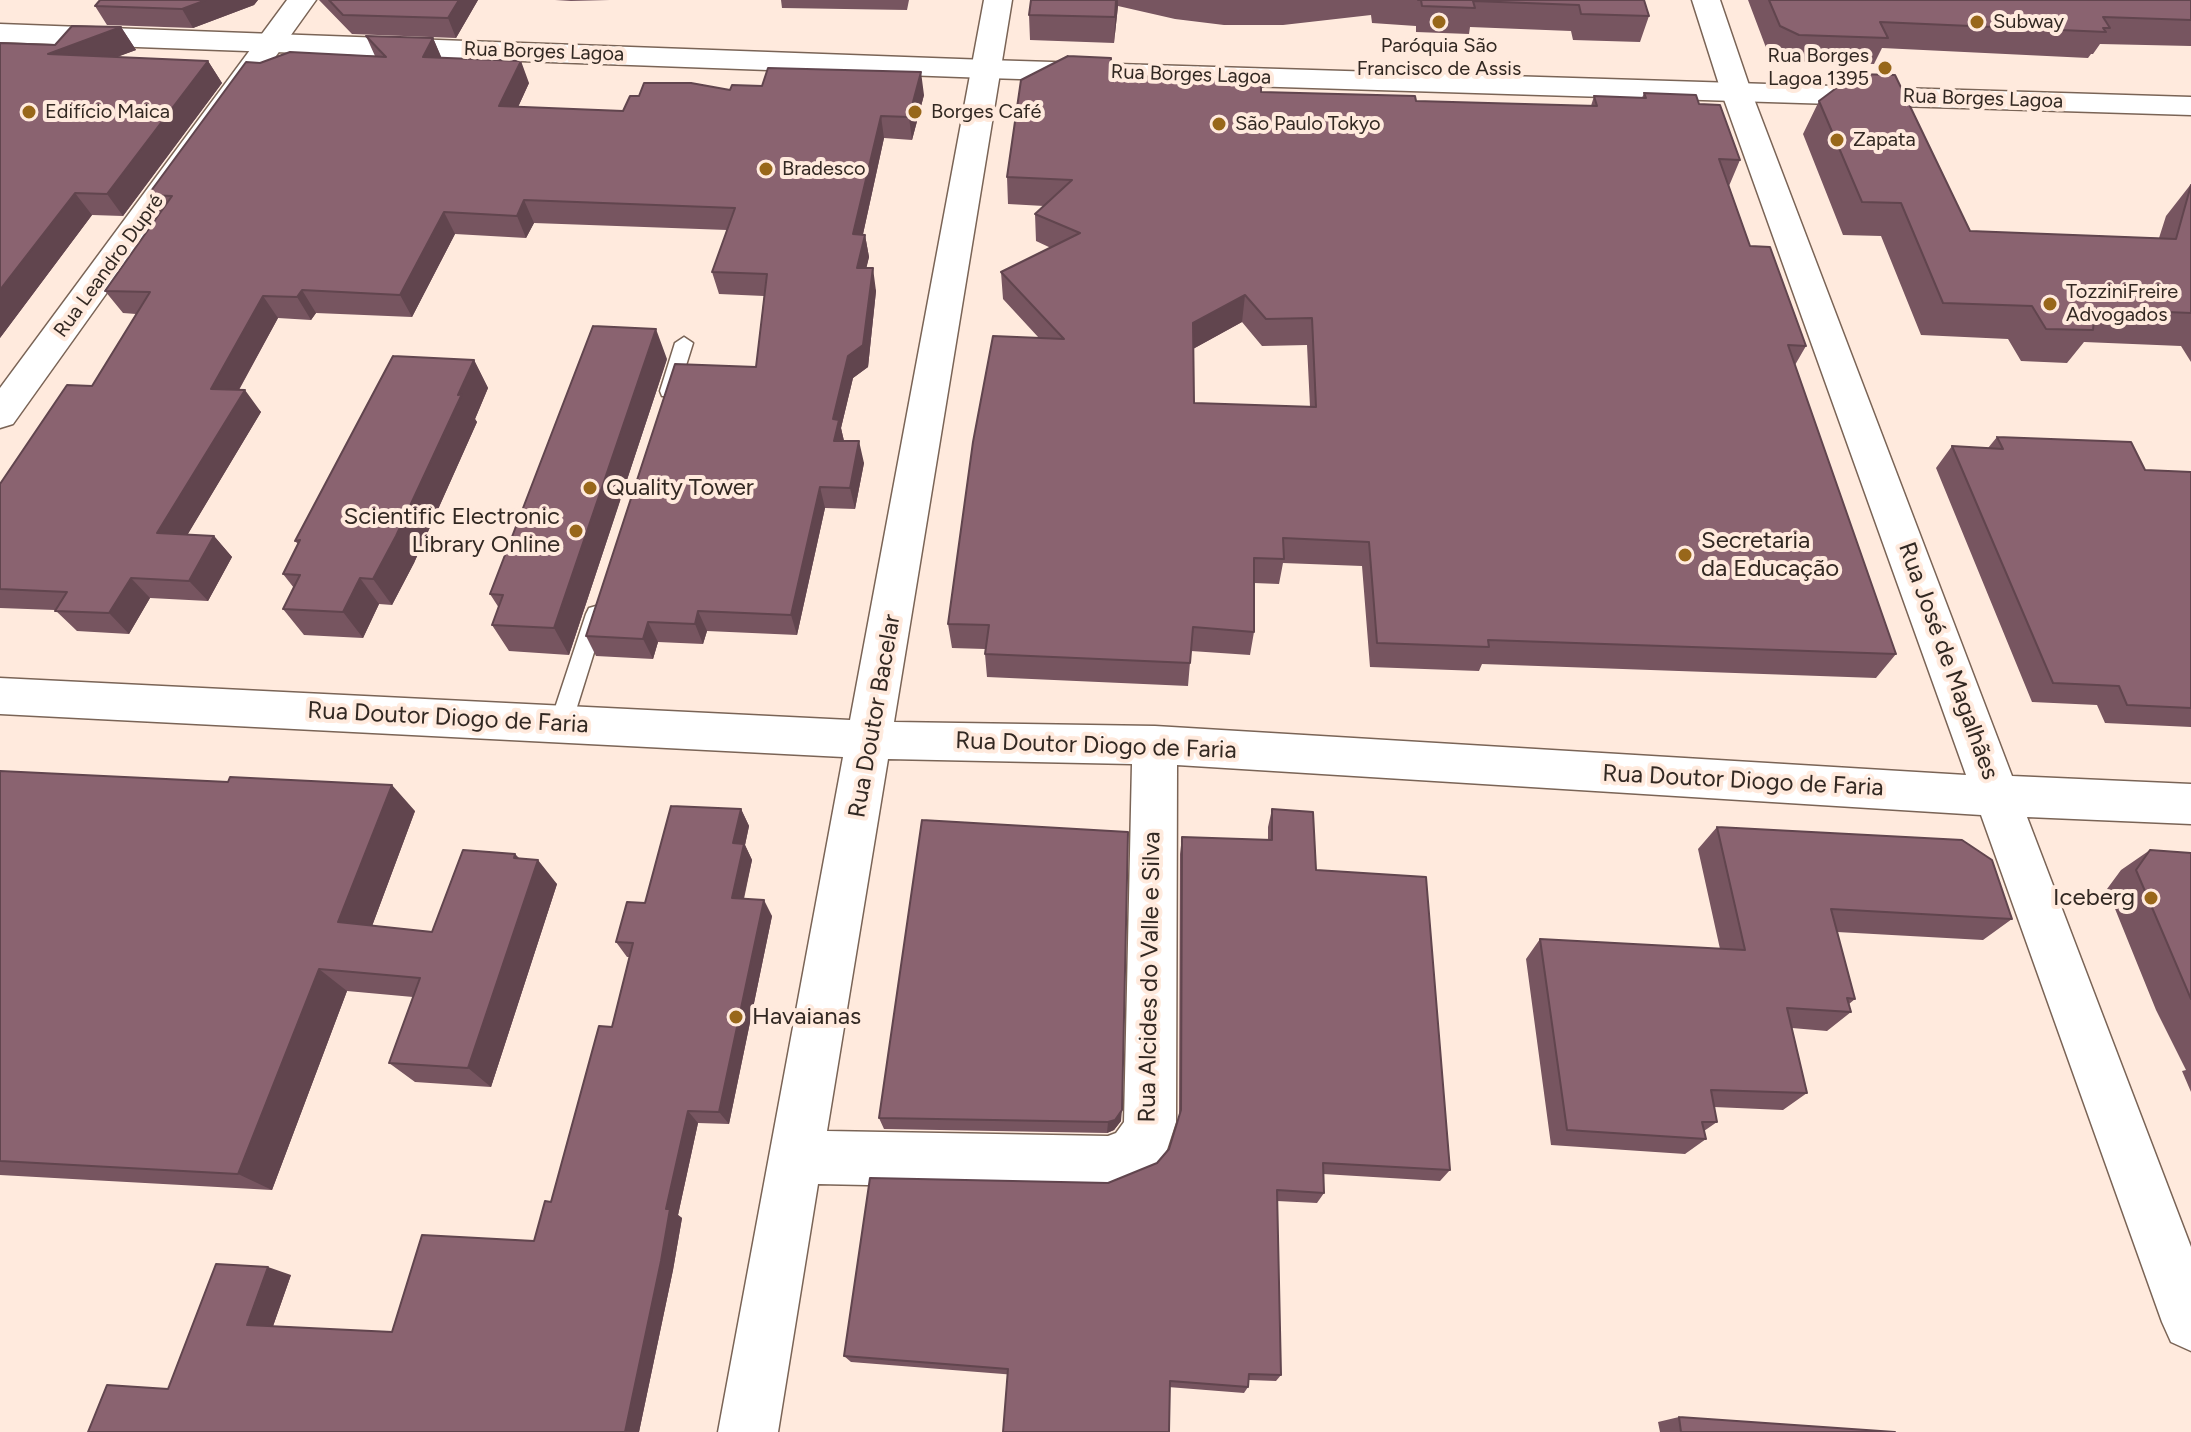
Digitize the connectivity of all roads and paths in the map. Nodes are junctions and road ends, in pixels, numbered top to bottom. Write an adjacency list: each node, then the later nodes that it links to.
1 (302, 0): 5 (street, Rua Leandro Dupré)
2 (998, 0): 6 (street, Rua Doutor Bacelar)
3 (1706, 0): 7 (street, Rua José de Magalhães)
4 (0, 33): 5 (street, Rua Borges Lagoa)
5 (272, 42): 6 (street, Rua Borges Lagoa); 10 (street, Rua Leandro Dupré)
6 (987, 69): 7 (street, Rua Borges Lagoa); 15 (street, Rua Doutor Bacelar)
7 (1736, 91): 8 (street, Rua Borges Lagoa); 17 (street, Rua José de Magalhães)
8 (2191, 106)
9 (684, 343): 11 (lane)
10 (0, 415)
11 (662, 415)
12 (602, 596): 14 (lane)
13 (0, 696): 14 (street, Rua Doutor Diogo de Faria)
14 (561, 723): 15 (street, Rua Doutor Diogo de Faria)
15 (871, 740): 16 (street, Rua Doutor Diogo de Faria); 19 (street, Rua Doutor Bacelar)
16 (1155, 745): 17 (street, Rua Doutor Diogo de Faria); 19 (street, Rua Alcides do Valle e Silva)
17 (1997, 796): 18 (street, Rua Doutor Diogo de Faria); 20 (street, Rua José de Magalhães)
18 (2191, 804)
19 (796, 1157): 21 (street, Rua Doutor Bacelar)
20 (2191, 1322)
21 (748, 1432)

